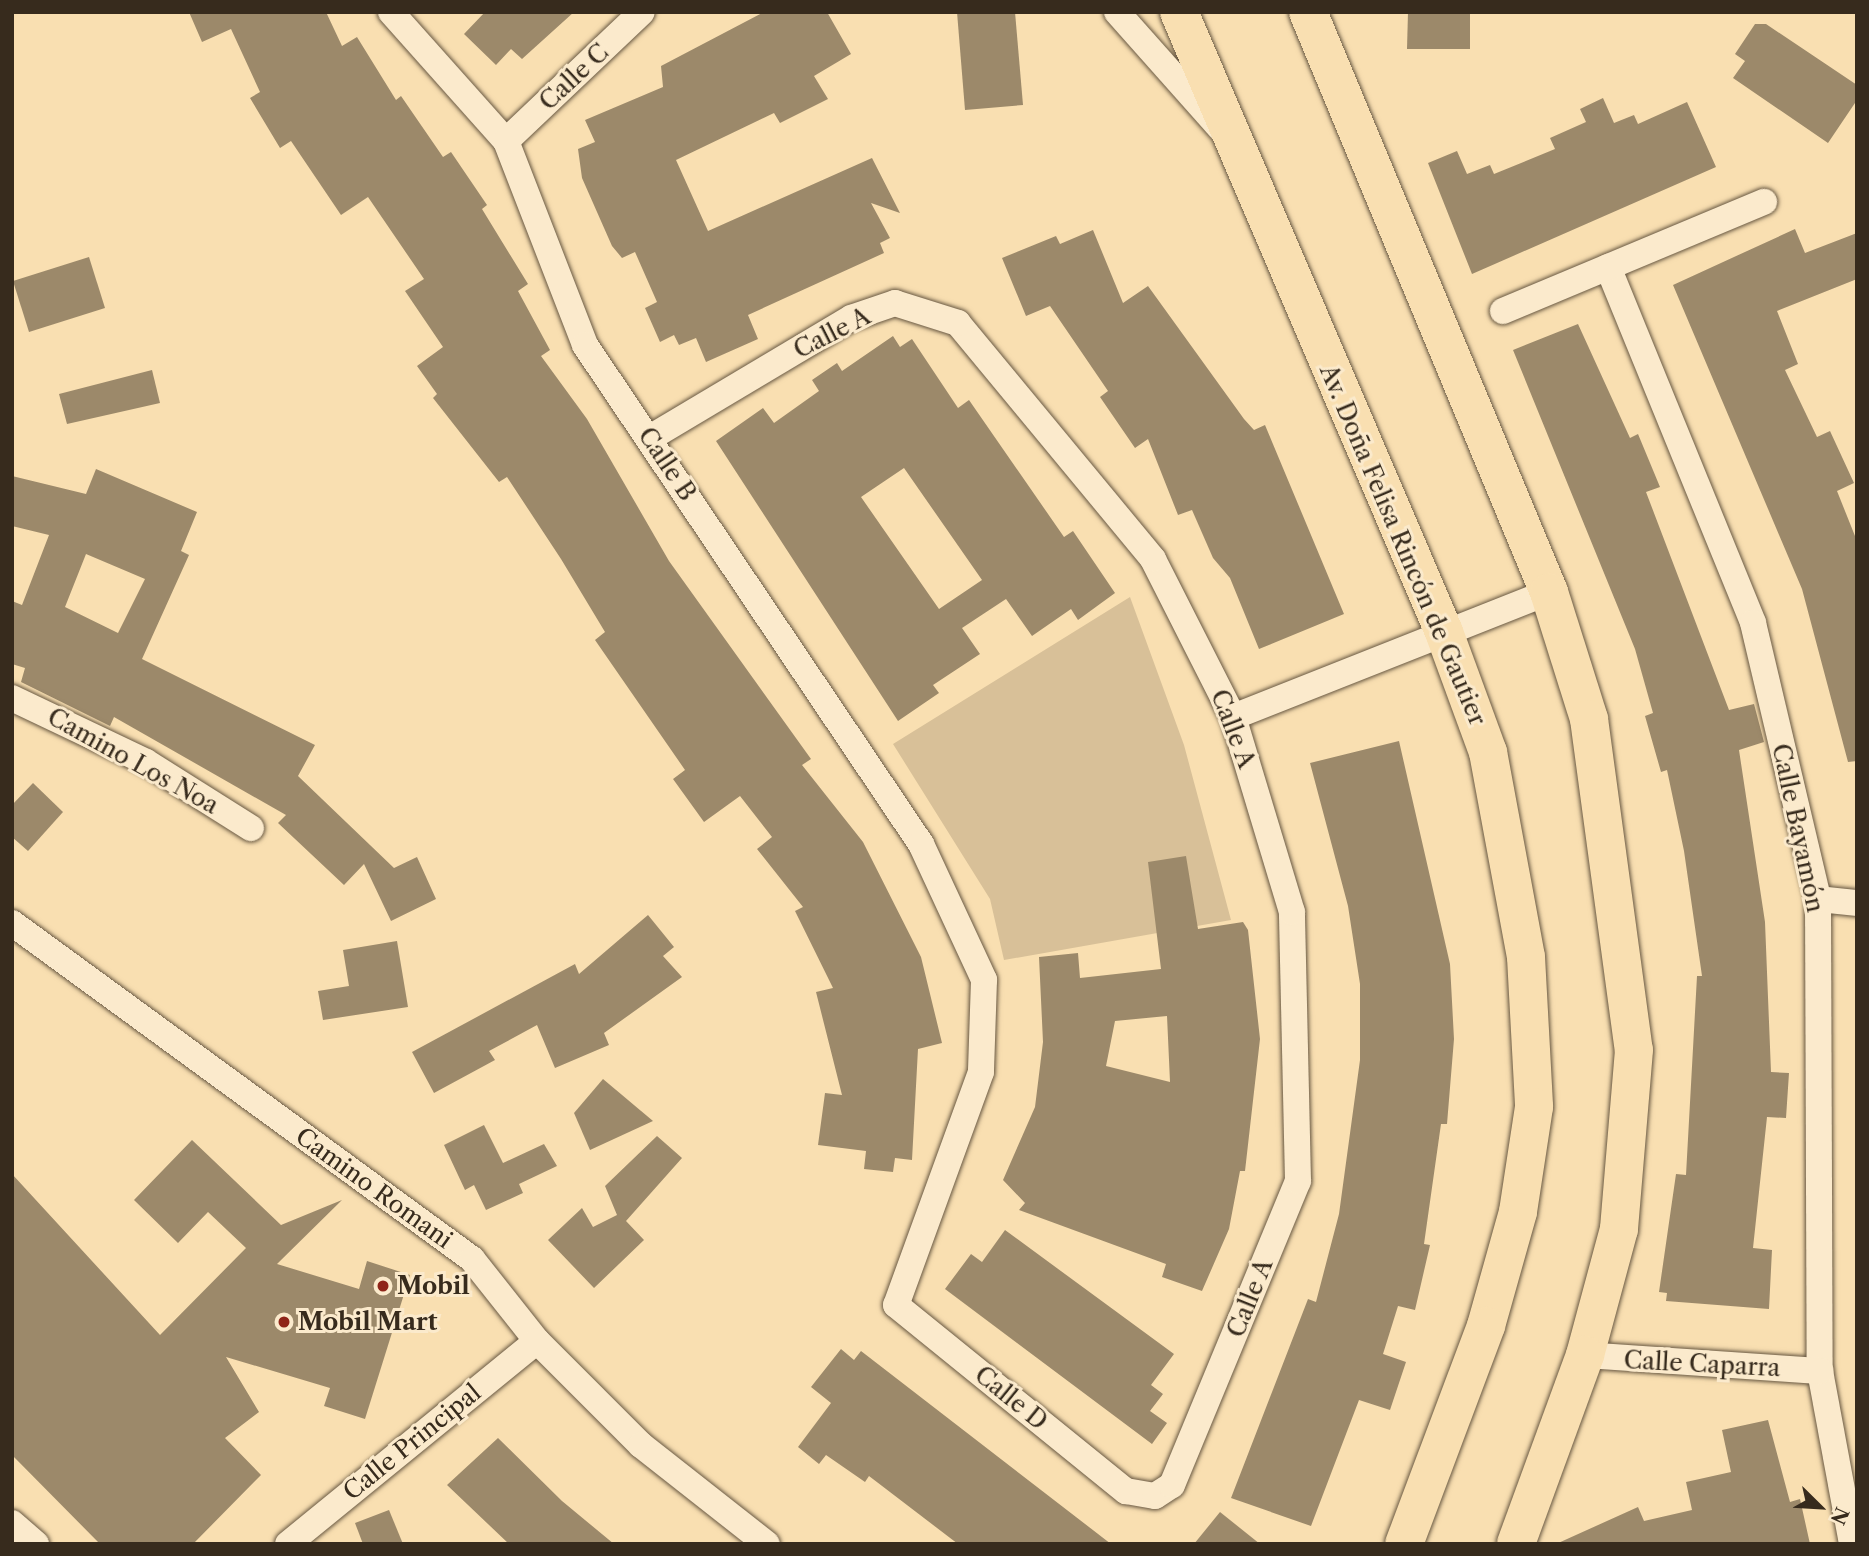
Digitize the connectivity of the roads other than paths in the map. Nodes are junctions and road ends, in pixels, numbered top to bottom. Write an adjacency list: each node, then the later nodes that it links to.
1 (391, 12): 6 (street, Calle B)
2 (642, 12): 6 (street, Calle C)
3 (1117, 12): 7 (street)
4 (1179, 12): 7 (main road, Av. Doña Felisa Rincón de Gautier)
5 (1308, 12): 12 (main road)
6 (506, 141): 11 (street, Calle B)
7 (1233, 142): 13 (main road, Av. Doña Felisa Rincón de Gautier)
8 (1764, 202): 9 (street)
9 (1608, 267): 10 (street); 17 (street, Calle Bayamón)
10 (1503, 311)
11 (650, 438): 15 (street, Calle A); 20 (street, Calle B)
12 (1549, 592): 13 (street); 22 (main road)
13 (1444, 632): 15 (street); 29 (main road, Av. Doña Felisa Rincón de Gautier)
14 (12, 698): 16 (street, Camino Los Noa)
15 (1233, 717): 24 (street, Calle A)
16 (251, 828)
17 (1818, 899): 18 (street); 23 (street, Calle Bayamón)
18 (1857, 903)
19 (12, 923): 21 (street, Camino Romani)
20 (895, 1305): 24 (street, Calle D)
21 (537, 1341): 27 (street, Calle Principal); 28 (street, Camino Romani)
22 (1585, 1355): 23 (street, Calle Caparra); 30 (main road)
23 (1820, 1371): 31 (street, Calle Bayamón)
24 (1126, 1490)
25 (12, 1523): 26 (street)
26 (36, 1544)
27 (288, 1544)
28 (767, 1544)
29 (1404, 1544)
30 (1516, 1544)
31 (1852, 1544)

